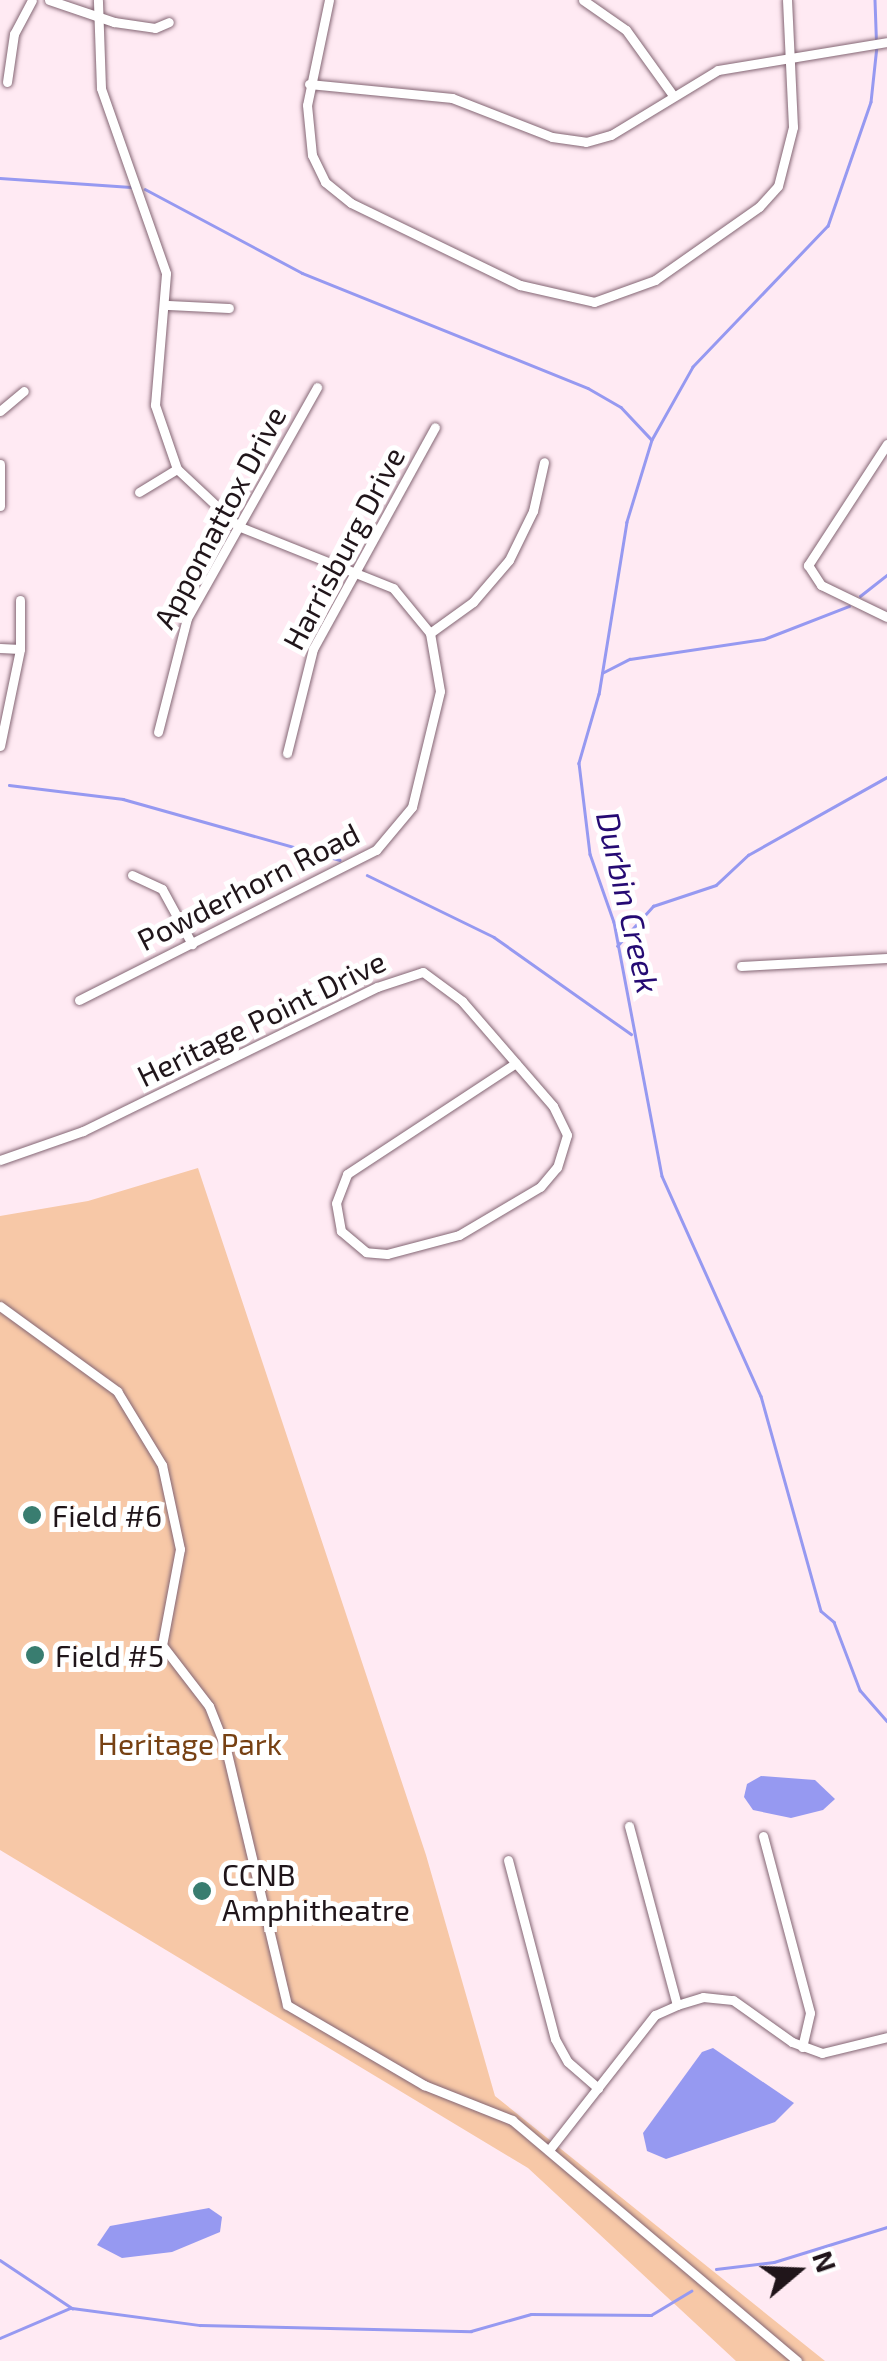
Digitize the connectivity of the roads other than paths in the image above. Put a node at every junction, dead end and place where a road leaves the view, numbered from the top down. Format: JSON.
{"nodes":[{"id":1,"x":32,"y":0,"type":"edge"},
{"id":2,"x":49,"y":0,"type":"edge"},
{"id":3,"x":98,"y":0,"type":"edge"},
{"id":4,"x":329,"y":0,"type":"edge"},
{"id":5,"x":583,"y":0,"type":"edge"},
{"id":6,"x":788,"y":0,"type":"edge"},
{"id":7,"x":94,"y":17,"type":"junction"},
{"id":8,"x":169,"y":22,"type":"dead end"},
{"id":9,"x":885,"y":42,"type":"edge"},
{"id":10,"x":791,"y":57,"type":"junction"},
{"id":11,"x":7,"y":82,"type":"dead end"},
{"id":12,"x":309,"y":84,"type":"junction"},
{"id":13,"x":672,"y":94,"type":"junction"},
{"id":14,"x":168,"y":305,"type":"junction"},
{"id":15,"x":229,"y":308,"type":"dead end"},
{"id":16,"x":318,"y":387,"type":"dead end"},
{"id":17,"x":24,"y":391,"type":"dead end"},
{"id":18,"x":0,"y":411,"type":"edge"},
{"id":19,"x":435,"y":427,"type":"dead end"},
{"id":20,"x":887,"y":444,"type":"edge"},
{"id":21,"x":544,"y":462,"type":"dead end"},
{"id":22,"x":0,"y":464,"type":"edge"},
{"id":23,"x":177,"y":470,"type":"junction"},
{"id":24,"x":140,"y":492,"type":"dead end"},
{"id":25,"x":0,"y":506,"type":"edge"},
{"id":26,"x":238,"y":526,"type":"junction"},
{"id":27,"x":355,"y":570,"type":"junction"},
{"id":28,"x":20,"y":600,"type":"dead end"},
{"id":29,"x":887,"y":617,"type":"edge"},
{"id":30,"x":430,"y":633,"type":"junction"},
{"id":31,"x":0,"y":648,"type":"edge"},
{"id":32,"x":20,"y":648,"type":"junction"},
{"id":33,"x":158,"y":732,"type":"dead end"},
{"id":34,"x":0,"y":746,"type":"edge"},
{"id":35,"x":286,"y":752,"type":"dead end"},
{"id":36,"x":132,"y":875,"type":"dead end"},
{"id":37,"x":192,"y":944,"type":"junction"},
{"id":38,"x":887,"y":958,"type":"edge"},
{"id":39,"x":741,"y":966,"type":"dead end"},
{"id":40,"x":79,"y":1000,"type":"dead end"},
{"id":41,"x":516,"y":1064,"type":"junction"},
{"id":42,"x":0,"y":1160,"type":"edge"},
{"id":43,"x":0,"y":1306,"type":"edge"},
{"id":44,"x":629,"y":1826,"type":"dead end"},
{"id":45,"x":763,"y":1836,"type":"dead end"},
{"id":46,"x":508,"y":1860,"type":"dead end"},
{"id":47,"x":677,"y":2005,"type":"junction"},
{"id":48,"x":887,"y":2037,"type":"edge"},
{"id":49,"x":802,"y":2047,"type":"junction"},
{"id":50,"x":598,"y":2088,"type":"junction"},
{"id":51,"x":549,"y":2150,"type":"junction"},
{"id":52,"x":797,"y":2361,"type":"edge"}],
"edges":[{"from":1,"to":11,"type":"street"},
{"from":2,"to":7,"type":"street"},
{"from":3,"to":7,"type":"street"},
{"from":4,"to":12,"type":"street"},
{"from":5,"to":13,"type":"street"},
{"from":6,"to":10,"type":"street"},
{"from":7,"to":8,"type":"street"},
{"from":7,"to":14,"type":"street"},
{"from":9,"to":10,"type":"street"},
{"from":10,"to":12,"type":"street"},
{"from":10,"to":13,"type":"street"},
{"from":12,"to":13,"type":"street"},
{"from":14,"to":15,"type":"street"},
{"from":14,"to":23,"type":"street"},
{"from":16,"to":26,"type":"street","name":"Appomattox Drive"},
{"from":17,"to":18,"type":"street"},
{"from":19,"to":27,"type":"street","name":"Harrisburg Drive"},
{"from":20,"to":29,"type":"street"},
{"from":21,"to":30,"type":"street"},
{"from":22,"to":25,"type":"street"},
{"from":23,"to":24,"type":"street"},
{"from":23,"to":26,"type":"street"},
{"from":26,"to":27,"type":"street"},
{"from":26,"to":33,"type":"street","name":"Appomattox Drive"},
{"from":27,"to":30,"type":"street"},
{"from":27,"to":35,"type":"street","name":"Harrisburg Drive"},
{"from":28,"to":32,"type":"street"},
{"from":30,"to":37,"type":"street","name":"Powderhorn Road"},
{"from":31,"to":32,"type":"street"},
{"from":32,"to":34,"type":"street"},
{"from":36,"to":37,"type":"street"},
{"from":37,"to":40,"type":"street","name":"Powderhorn Road"},
{"from":38,"to":39,"type":"street"},
{"from":41,"to":41,"type":"street","name":"Heritage Point Drive"},
{"from":41,"to":42,"type":"street","name":"Heritage Point Drive"},
{"from":43,"to":51,"type":"street"},
{"from":44,"to":47,"type":"street"},
{"from":45,"to":49,"type":"street"},
{"from":46,"to":50,"type":"street"},
{"from":47,"to":49,"type":"street"},
{"from":47,"to":50,"type":"street"},
{"from":48,"to":49,"type":"street"},
{"from":50,"to":51,"type":"street"},
{"from":51,"to":52,"type":"street"}]}
